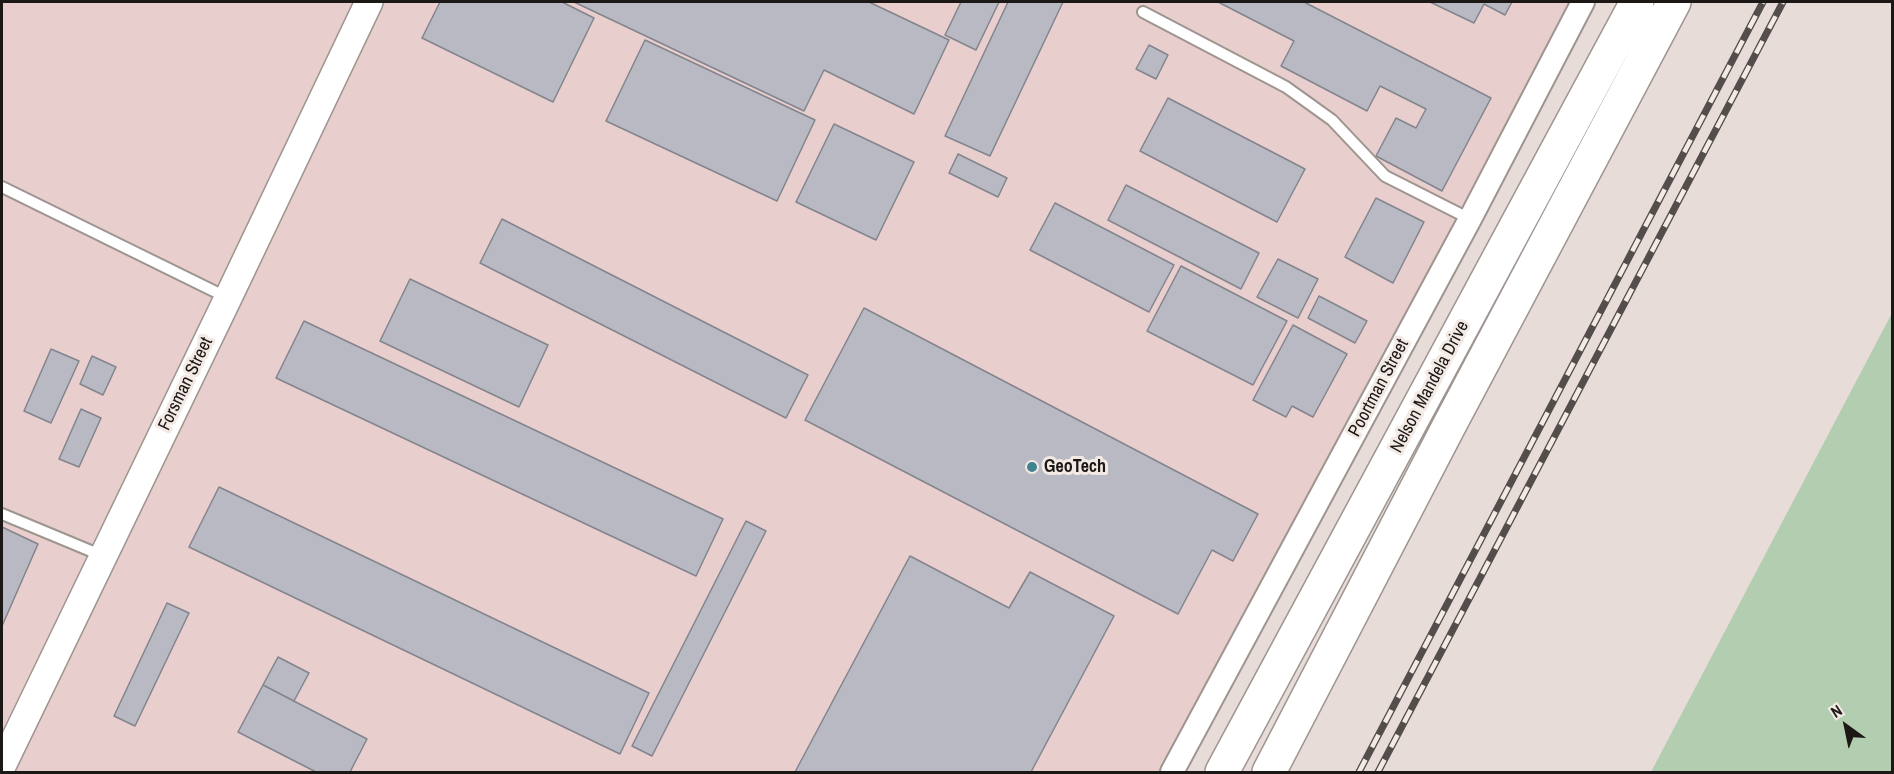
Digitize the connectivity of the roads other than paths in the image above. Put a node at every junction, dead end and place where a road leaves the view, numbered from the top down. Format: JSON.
{"nodes":[{"id":1,"x":369,"y":2,"type":"edge"},
{"id":2,"x":1583,"y":2,"type":"edge"},
{"id":3,"x":1638,"y":2,"type":"edge"},
{"id":4,"x":1674,"y":2,"type":"edge"},
{"id":5,"x":1143,"y":12,"type":"dead end"},
{"id":6,"x":2,"y":187,"type":"edge"},
{"id":7,"x":1470,"y":219,"type":"junction"},
{"id":8,"x":228,"y":298,"type":"junction"},
{"id":9,"x":2,"y":514,"type":"edge"},
{"id":10,"x":103,"y":556,"type":"junction"},
{"id":11,"x":2,"y":766,"type":"edge"},
{"id":12,"x":1172,"y":772,"type":"edge"},
{"id":13,"x":1222,"y":772,"type":"edge"},
{"id":14,"x":1269,"y":772,"type":"edge"}],
"edges":[{"from":1,"to":8,"type":"street","name":"Forsman Street"},
{"from":2,"to":7,"type":"street","name":"Poortman Street"},
{"from":3,"to":13,"type":"highway","name":"Nelson Mandela Drive"},
{"from":4,"to":14,"type":"highway","name":"Nelson Mandela Drive"},
{"from":5,"to":7,"type":"lane"},
{"from":6,"to":8,"type":"lane"},
{"from":7,"to":12,"type":"street","name":"Poortman Street"},
{"from":8,"to":10,"type":"street","name":"Forsman Street"},
{"from":9,"to":10,"type":"lane"},
{"from":10,"to":11,"type":"street","name":"Forsman Street"}]}
